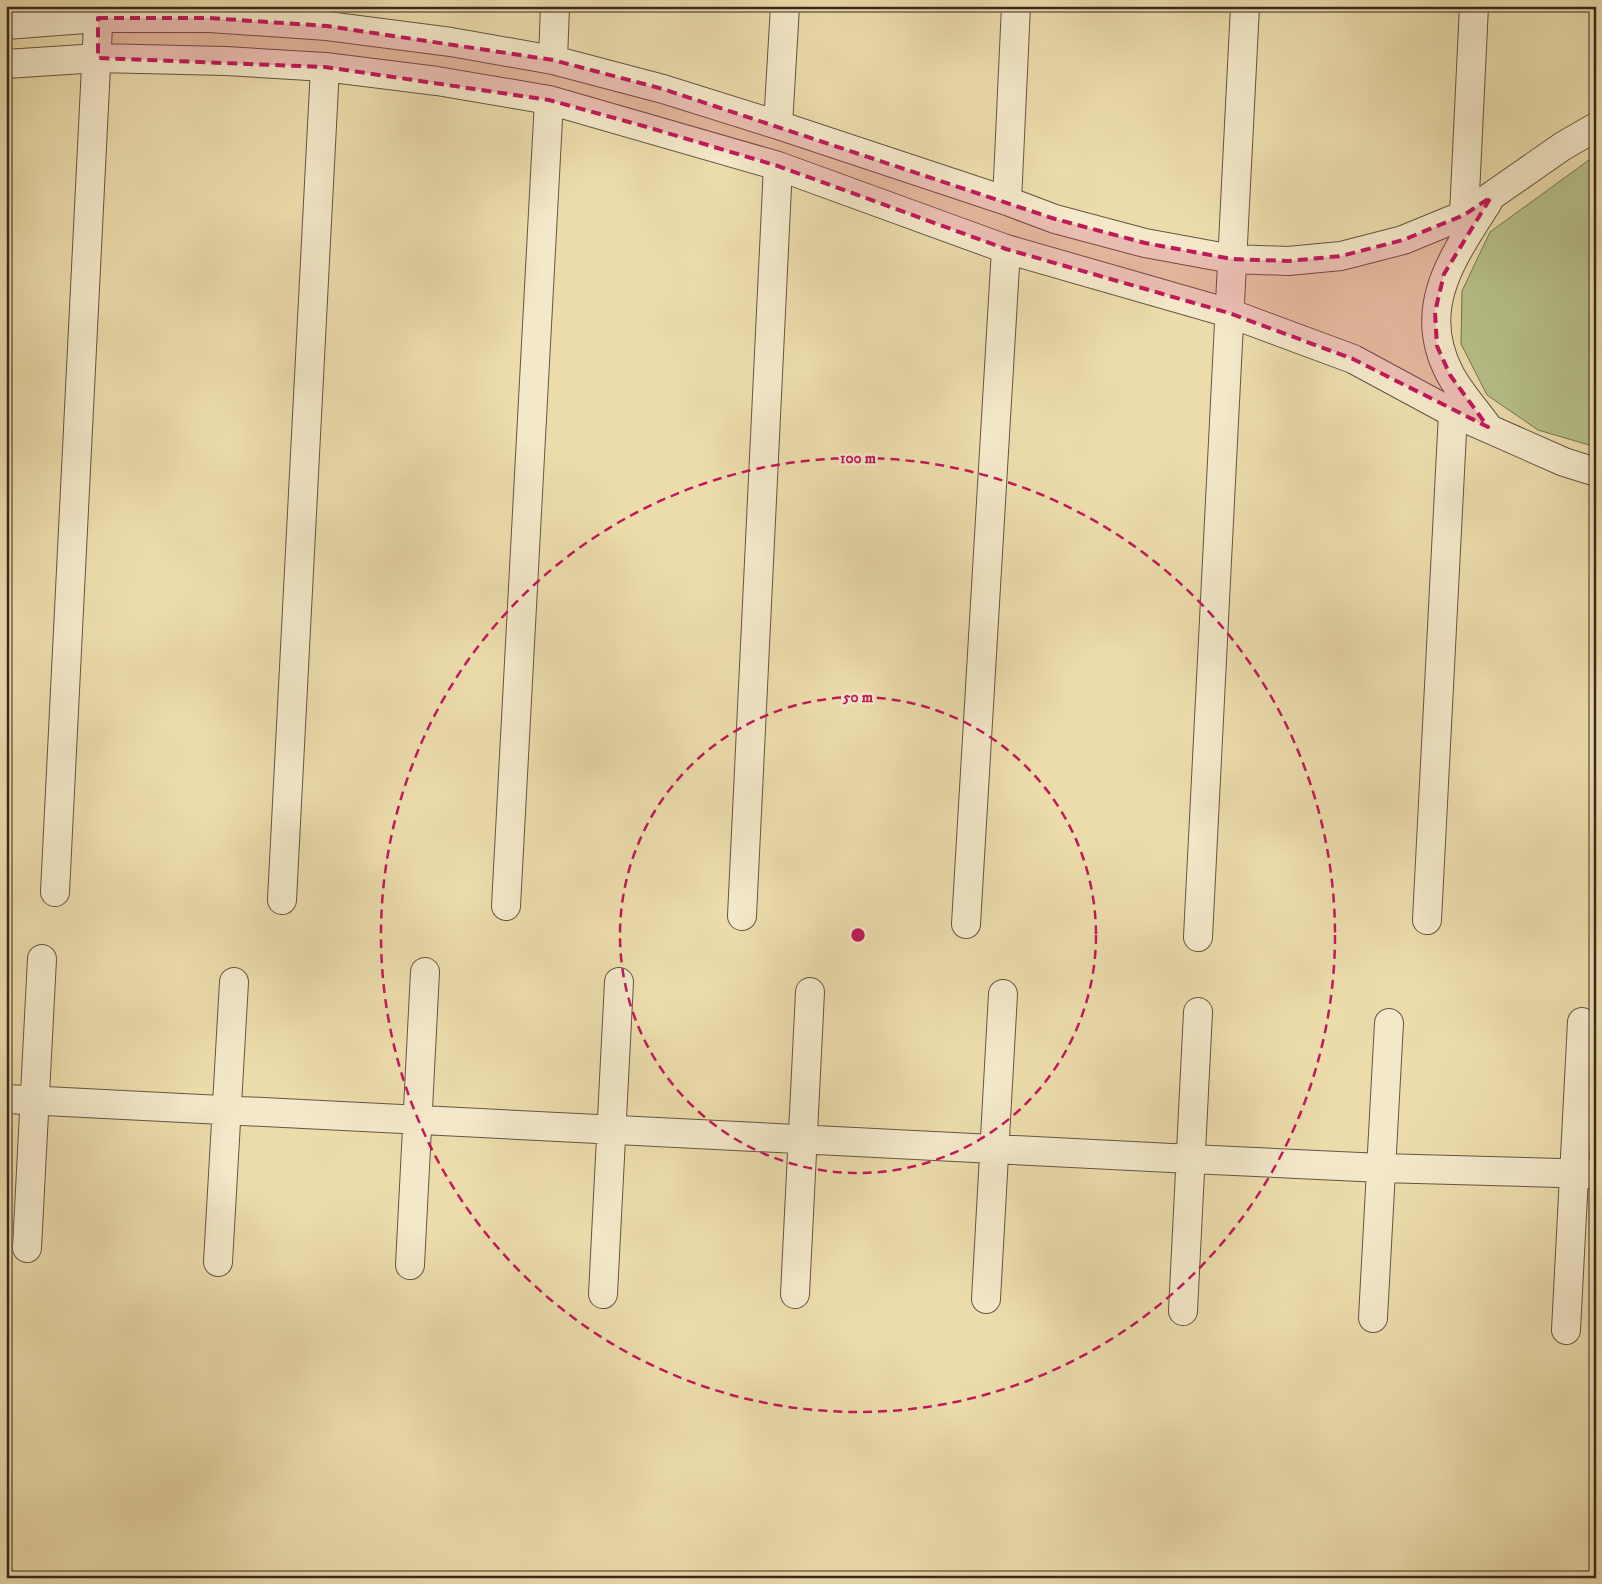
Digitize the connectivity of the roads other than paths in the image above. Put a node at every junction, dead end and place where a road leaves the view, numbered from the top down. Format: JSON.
{"nodes":[{"id":1,"x":555,"y":6,"type":"edge"},
{"id":2,"x":785,"y":6,"type":"edge"},
{"id":3,"x":1016,"y":6,"type":"edge"},
{"id":4,"x":1245,"y":6,"type":"edge"},
{"id":5,"x":1474,"y":6,"type":"edge"},
{"id":6,"x":99,"y":12,"type":"edge"},
{"id":7,"x":328,"y":16,"type":"edge"},
{"id":8,"x":6,"y":25,"type":"edge"},
{"id":9,"x":98,"y":58,"type":"junction"},
{"id":10,"x":553,"y":60,"type":"junction"},
{"id":11,"x":6,"y":64,"type":"edge"},
{"id":12,"x":325,"y":67,"type":"junction"},
{"id":13,"x":549,"y":100,"type":"junction"},
{"id":14,"x":778,"y":125,"type":"junction"},
{"id":15,"x":1596,"y":127,"type":"edge"},
{"id":16,"x":778,"y":166,"type":"junction"},
{"id":17,"x":1492,"y":197,"type":"junction"},
{"id":18,"x":1007,"y":201,"type":"junction"},
{"id":19,"x":1464,"y":215,"type":"junction"},
{"id":20,"x":1006,"y":249,"type":"junction"},
{"id":21,"x":1232,"y":259,"type":"junction"},
{"id":22,"x":1229,"y":313,"type":"junction"},
{"id":23,"x":1454,"y":412,"type":"junction"},
{"id":24,"x":1488,"y":427,"type":"junction"},
{"id":25,"x":1596,"y":472,"type":"edge"},
{"id":26,"x":55,"y":892,"type":"dead end"},
{"id":27,"x":282,"y":900,"type":"dead end"},
{"id":28,"x":506,"y":906,"type":"dead end"},
{"id":29,"x":742,"y":916,"type":"dead end"},
{"id":30,"x":1426,"y":920,"type":"dead end"},
{"id":31,"x":966,"y":924,"type":"dead end"},
{"id":32,"x":1198,"y":937,"type":"dead end"},
{"id":33,"x":42,"y":959,"type":"dead end"},
{"id":34,"x":425,"y":972,"type":"dead end"},
{"id":35,"x":234,"y":982,"type":"dead end"},
{"id":36,"x":619,"y":982,"type":"dead end"},
{"id":37,"x":810,"y":992,"type":"dead end"},
{"id":38,"x":1003,"y":994,"type":"dead end"},
{"id":39,"x":1198,"y":1012,"type":"dead end"},
{"id":40,"x":1582,"y":1022,"type":"dead end"},
{"id":41,"x":1388,"y":1023,"type":"dead end"},
{"id":42,"x":6,"y":1099,"type":"edge"},
{"id":43,"x":34,"y":1100,"type":"junction"},
{"id":44,"x":225,"y":1110,"type":"junction"},
{"id":45,"x":416,"y":1120,"type":"junction"},
{"id":46,"x":612,"y":1128,"type":"junction"},
{"id":47,"x":803,"y":1139,"type":"junction"},
{"id":48,"x":995,"y":1148,"type":"junction"},
{"id":49,"x":1191,"y":1159,"type":"junction"},
{"id":50,"x":1381,"y":1168,"type":"junction"},
{"id":51,"x":1585,"y":1174,"type":"edge"},
{"id":52,"x":27,"y":1248,"type":"dead end"},
{"id":53,"x":218,"y":1262,"type":"dead end"},
{"id":54,"x":410,"y":1265,"type":"dead end"},
{"id":55,"x":603,"y":1294,"type":"dead end"},
{"id":56,"x":795,"y":1294,"type":"dead end"},
{"id":57,"x":986,"y":1299,"type":"dead end"},
{"id":58,"x":1183,"y":1311,"type":"dead end"},
{"id":59,"x":1373,"y":1318,"type":"dead end"},
{"id":60,"x":1566,"y":1330,"type":"dead end"}],
"edges":[{"from":1,"to":10,"type":"street"},
{"from":2,"to":14,"type":"street"},
{"from":3,"to":18,"type":"street"},
{"from":4,"to":21,"type":"street"},
{"from":5,"to":19,"type":"street"},
{"from":6,"to":7,"type":"street"},
{"from":6,"to":8,"type":"street"},
{"from":6,"to":9,"type":"street"},
{"from":7,"to":10,"type":"street"},
{"from":9,"to":11,"type":"street"},
{"from":9,"to":12,"type":"street"},
{"from":9,"to":26,"type":"street"},
{"from":10,"to":14,"type":"street"},
{"from":12,"to":13,"type":"street"},
{"from":12,"to":27,"type":"street"},
{"from":13,"to":16,"type":"street"},
{"from":13,"to":28,"type":"street"},
{"from":14,"to":18,"type":"street"},
{"from":15,"to":17,"type":"street"},
{"from":16,"to":20,"type":"street"},
{"from":16,"to":29,"type":"street"},
{"from":17,"to":19,"type":"street"},
{"from":17,"to":24,"type":"street"},
{"from":18,"to":21,"type":"street"},
{"from":19,"to":21,"type":"street"},
{"from":20,"to":22,"type":"street"},
{"from":20,"to":31,"type":"street"},
{"from":21,"to":22,"type":"street"},
{"from":22,"to":23,"type":"street"},
{"from":22,"to":32,"type":"street"},
{"from":23,"to":24,"type":"street"},
{"from":23,"to":30,"type":"street"},
{"from":24,"to":25,"type":"street"},
{"from":33,"to":43,"type":"street"},
{"from":34,"to":45,"type":"street"},
{"from":35,"to":44,"type":"street"},
{"from":36,"to":46,"type":"street"},
{"from":37,"to":47,"type":"street"},
{"from":38,"to":48,"type":"street"},
{"from":39,"to":49,"type":"street"},
{"from":40,"to":51,"type":"street"},
{"from":41,"to":50,"type":"street"},
{"from":42,"to":43,"type":"street"},
{"from":43,"to":44,"type":"street"},
{"from":43,"to":52,"type":"street"},
{"from":44,"to":45,"type":"street"},
{"from":44,"to":53,"type":"street"},
{"from":45,"to":46,"type":"street"},
{"from":45,"to":54,"type":"street"},
{"from":46,"to":47,"type":"street"},
{"from":46,"to":55,"type":"street"},
{"from":47,"to":48,"type":"street"},
{"from":47,"to":56,"type":"street"},
{"from":48,"to":49,"type":"street"},
{"from":48,"to":57,"type":"street"},
{"from":49,"to":50,"type":"street"},
{"from":49,"to":58,"type":"street"},
{"from":50,"to":51,"type":"street"},
{"from":50,"to":59,"type":"street"},
{"from":51,"to":60,"type":"street"}]}
